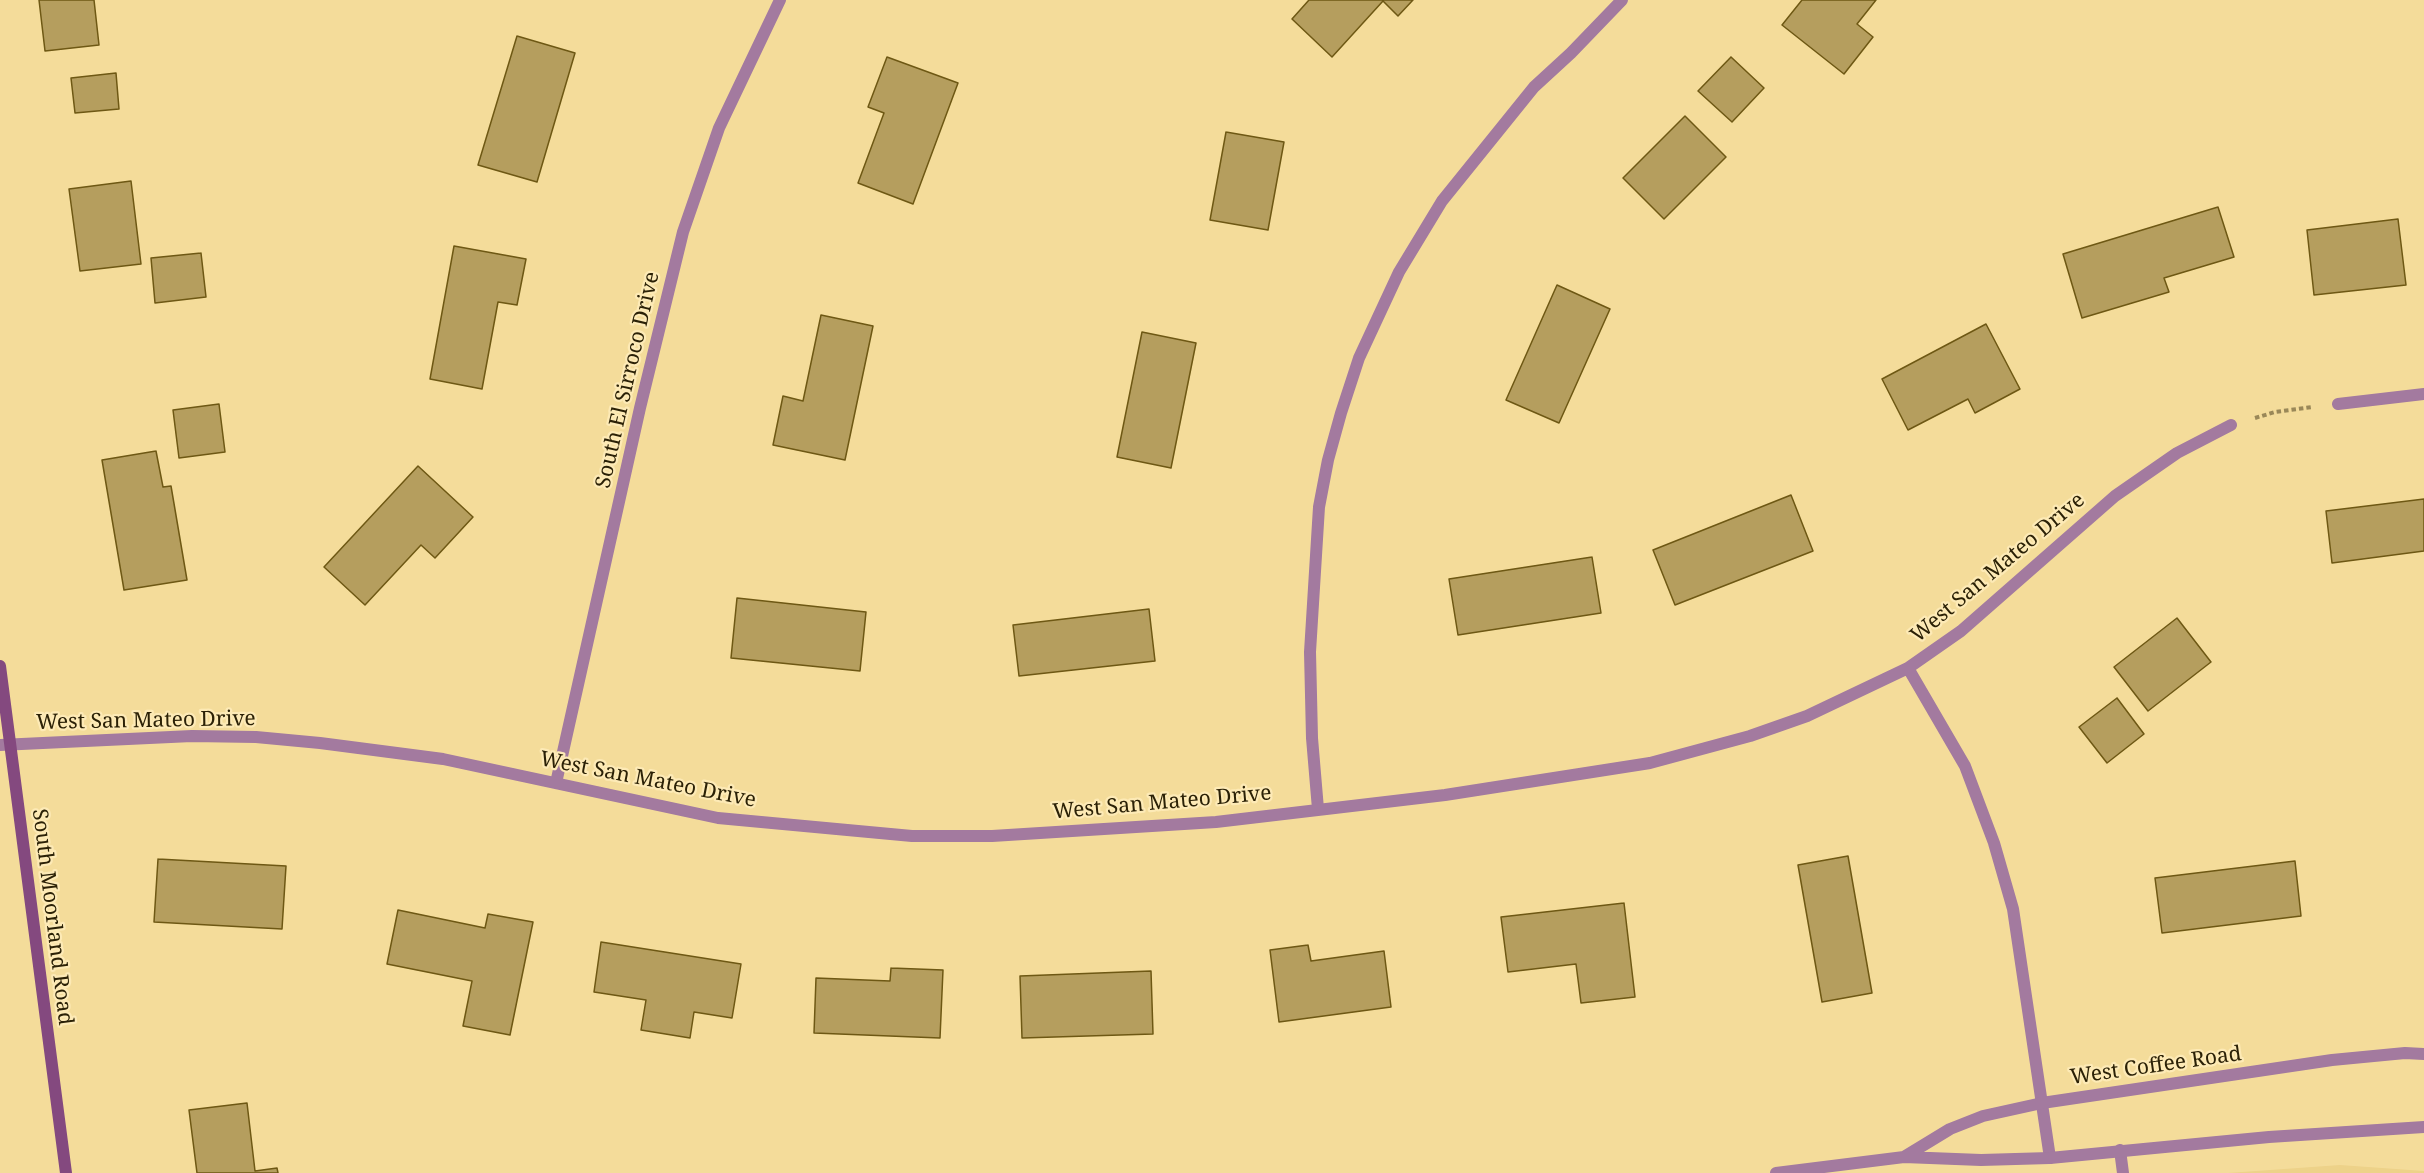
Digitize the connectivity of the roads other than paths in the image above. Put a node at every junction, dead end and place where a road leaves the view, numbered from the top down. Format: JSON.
{"nodes":[{"id":1,"x":780,"y":0,"type":"edge"},
{"id":2,"x":1622,"y":0,"type":"edge"},
{"id":3,"x":2424,"y":394,"type":"edge"},
{"id":4,"x":2338,"y":404,"type":"road end"},
{"id":5,"x":2231,"y":425,"type":"road end"},
{"id":6,"x":0,"y":666,"type":"edge"},
{"id":7,"x":1908,"y":668,"type":"junction"},
{"id":8,"x":5,"y":745,"type":"edge"},
{"id":9,"x":556,"y":783,"type":"junction"},
{"id":10,"x":1318,"y":809,"type":"junction"},
{"id":11,"x":2424,"y":1054,"type":"edge"},
{"id":12,"x":2042,"y":1103,"type":"junction"},
{"id":13,"x":2424,"y":1127,"type":"edge"},
{"id":14,"x":2120,"y":1150,"type":"junction"},
{"id":15,"x":1904,"y":1157,"type":"junction"},
{"id":16,"x":2050,"y":1158,"type":"junction"},
{"id":17,"x":66,"y":1173,"type":"edge"},
{"id":18,"x":1776,"y":1173,"type":"edge"},
{"id":19,"x":2123,"y":1173,"type":"edge"}],
"edges":[{"from":1,"to":9,"type":"street","name":"South El Sirroco Drive"},
{"from":2,"to":10,"type":"street"},
{"from":3,"to":4,"type":"street"},
{"from":5,"to":7,"type":"street","name":"West San Mateo Drive"},
{"from":6,"to":8,"type":"main road","name":"South Moorland Road"},
{"from":7,"to":10,"type":"street","name":"West San Mateo Drive"},
{"from":7,"to":12,"type":"street"},
{"from":8,"to":9,"type":"street","name":"West San Mateo Drive"},
{"from":8,"to":17,"type":"main road","name":"South Moorland Road"},
{"from":9,"to":10,"type":"street","name":"West San Mateo Drive"},
{"from":11,"to":12,"type":"street","name":"West Coffee Road"},
{"from":12,"to":15,"type":"street","name":"West Coffee Road"},
{"from":12,"to":16,"type":"street"},
{"from":13,"to":14,"type":"street","name":"West Coffee Road"},
{"from":14,"to":16,"type":"street","name":"West Coffee Road"},
{"from":14,"to":19,"type":"street"},
{"from":15,"to":16,"type":"street","name":"West Coffee Road"},
{"from":15,"to":18,"type":"street","name":"West Coffee Road"}]}
